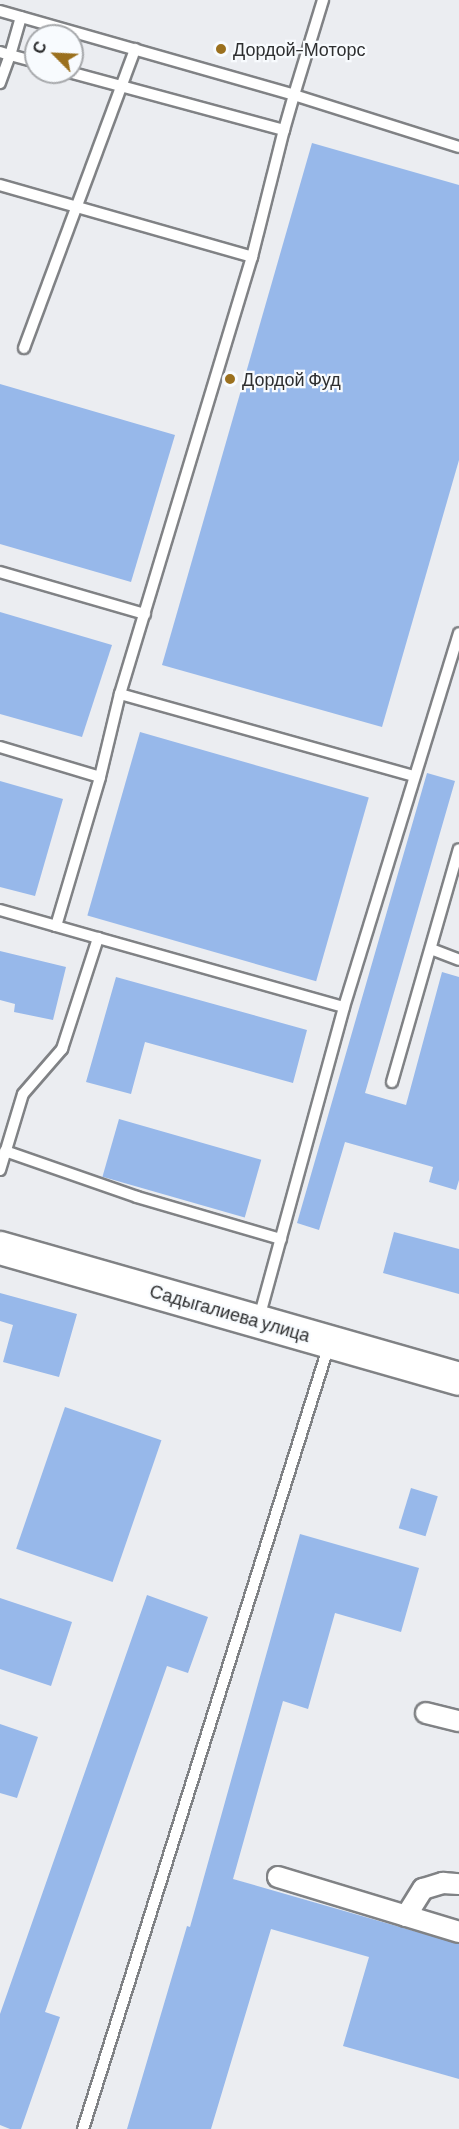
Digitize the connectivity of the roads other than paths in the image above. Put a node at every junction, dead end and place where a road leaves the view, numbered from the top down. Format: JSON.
{"nodes":[{"id":1,"x":322,"y":0,"type":"edge"},
{"id":2,"x":0,"y":11,"type":"edge"},
{"id":3,"x":21,"y":17,"type":"junction"},
{"id":4,"x":135,"y":49,"type":"junction"},
{"id":5,"x":5,"y":53,"type":"edge"},
{"id":6,"x":24,"y":59,"type":"edge"},
{"id":7,"x":84,"y":76,"type":"edge"},
{"id":8,"x":0,"y":83,"type":"edge"},
{"id":9,"x":122,"y":87,"type":"junction"},
{"id":10,"x":294,"y":95,"type":"junction"},
{"id":11,"x":284,"y":130,"type":"junction"},
{"id":12,"x":459,"y":147,"type":"edge"},
{"id":13,"x":0,"y":185,"type":"edge"},
{"id":14,"x":76,"y":205,"type":"junction"},
{"id":15,"x":252,"y":257,"type":"junction"},
{"id":16,"x":24,"y":348,"type":"dead end"},
{"id":17,"x":0,"y":572,"type":"edge"},
{"id":18,"x":145,"y":614,"type":"junction"},
{"id":19,"x":459,"y":633,"type":"edge"},
{"id":20,"x":120,"y":694,"type":"junction"},
{"id":21,"x":0,"y":747,"type":"edge"},
{"id":22,"x":413,"y":776,"type":"junction"},
{"id":23,"x":100,"y":777,"type":"junction"},
{"id":24,"x":459,"y":849,"type":"edge"},
{"id":25,"x":0,"y":909,"type":"edge"},
{"id":26,"x":56,"y":926,"type":"junction"},
{"id":27,"x":98,"y":938,"type":"junction"},
{"id":28,"x":431,"y":949,"type":"junction"},
{"id":29,"x":459,"y":960,"type":"edge"},
{"id":30,"x":344,"y":1007,"type":"junction"},
{"id":31,"x":392,"y":1082,"type":"dead end"},
{"id":32,"x":6,"y":1151,"type":"junction"},
{"id":33,"x":0,"y":1170,"type":"edge"},
{"id":34,"x":280,"y":1239,"type":"junction"},
{"id":35,"x":0,"y":1248,"type":"edge"},
{"id":36,"x":258,"y":1321,"type":"junction"},
{"id":37,"x":330,"y":1341,"type":"junction"},
{"id":38,"x":459,"y":1379,"type":"edge"},
{"id":39,"x":426,"y":1713,"type":"dead end"},
{"id":40,"x":459,"y":1721,"type":"edge"},
{"id":41,"x":278,"y":1877,"type":"dead end"},
{"id":42,"x":459,"y":1884,"type":"edge"},
{"id":43,"x":406,"y":1916,"type":"junction"},
{"id":44,"x":459,"y":1932,"type":"edge"},
{"id":45,"x":83,"y":2129,"type":"edge"}],
"edges":[{"from":1,"to":10,"type":"lane"},
{"from":2,"to":3,"type":"lane"},
{"from":3,"to":4,"type":"lane"},
{"from":3,"to":5,"type":"lane"},
{"from":4,"to":9,"type":"lane"},
{"from":4,"to":10,"type":"lane"},
{"from":5,"to":6,"type":"lane"},
{"from":5,"to":8,"type":"lane"},
{"from":7,"to":9,"type":"lane"},
{"from":9,"to":11,"type":"lane"},
{"from":9,"to":14,"type":"lane"},
{"from":10,"to":11,"type":"lane"},
{"from":10,"to":12,"type":"lane"},
{"from":11,"to":15,"type":"lane"},
{"from":13,"to":14,"type":"lane"},
{"from":14,"to":15,"type":"lane"},
{"from":14,"to":16,"type":"lane"},
{"from":15,"to":18,"type":"lane"},
{"from":17,"to":18,"type":"lane"},
{"from":18,"to":20,"type":"lane"},
{"from":19,"to":22,"type":"lane"},
{"from":20,"to":22,"type":"lane"},
{"from":20,"to":23,"type":"lane"},
{"from":21,"to":23,"type":"lane"},
{"from":22,"to":30,"type":"lane"},
{"from":23,"to":26,"type":"lane"},
{"from":24,"to":28,"type":"lane"},
{"from":25,"to":26,"type":"lane"},
{"from":26,"to":27,"type":"lane"},
{"from":27,"to":30,"type":"lane"},
{"from":27,"to":32,"type":"lane"},
{"from":28,"to":29,"type":"lane"},
{"from":28,"to":31,"type":"lane"},
{"from":30,"to":34,"type":"lane"},
{"from":32,"to":33,"type":"lane"},
{"from":32,"to":34,"type":"lane"},
{"from":34,"to":36,"type":"lane"},
{"from":35,"to":36,"type":"main road","name":"Садыгалиева улица"},
{"from":36,"to":37,"type":"main road","name":"Садыгалиева улица"},
{"from":37,"to":38,"type":"main road","name":"Садыгалиева улица"},
{"from":37,"to":45,"type":"lane"},
{"from":39,"to":40,"type":"street"},
{"from":41,"to":43,"type":"street"},
{"from":42,"to":43,"type":"street"},
{"from":43,"to":44,"type":"street"}]}
